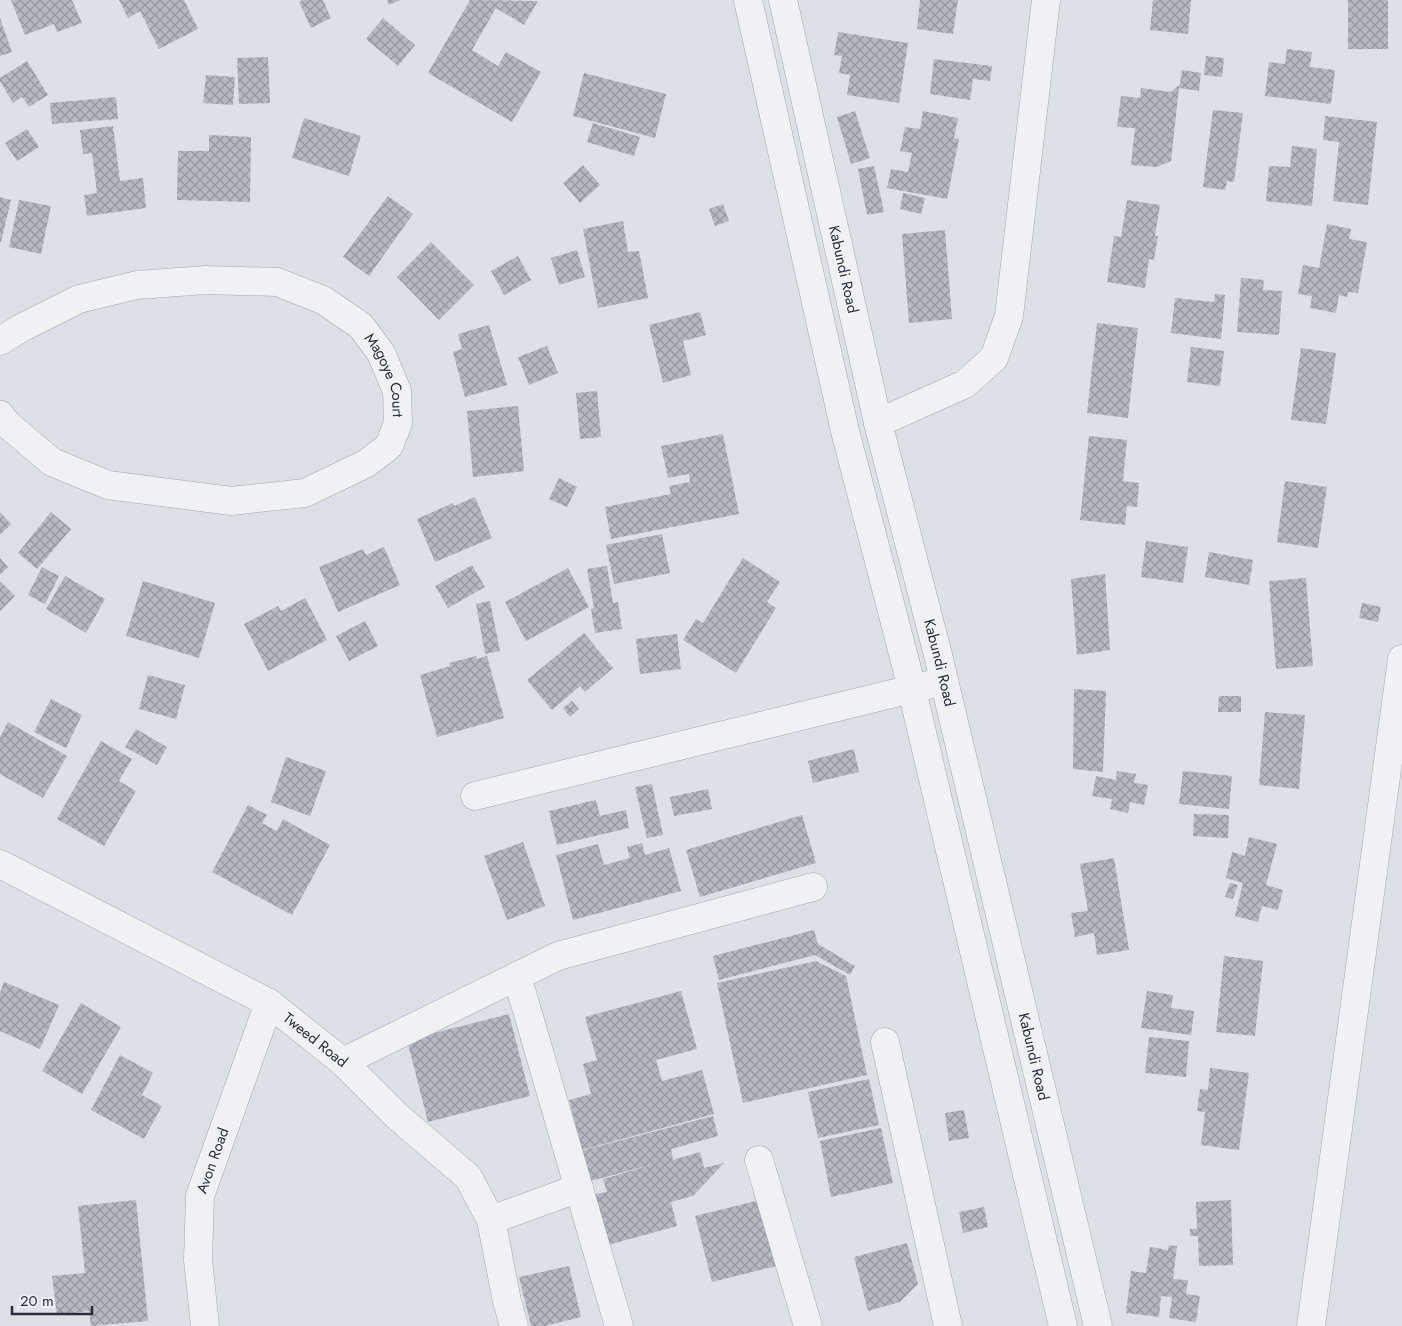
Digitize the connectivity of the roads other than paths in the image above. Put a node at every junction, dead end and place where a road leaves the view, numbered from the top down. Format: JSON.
{"nodes":[{"id":1,"x":748,"y":0,"type":"edge"},
{"id":2,"x":782,"y":0,"type":"edge"},
{"id":3,"x":1046,"y":0,"type":"edge"},
{"id":4,"x":0,"y":340,"type":"edge"},
{"id":5,"x":0,"y":415,"type":"edge"},
{"id":6,"x":878,"y":423,"type":"junction"},
{"id":7,"x":1402,"y":659,"type":"edge"},
{"id":8,"x":944,"y":681,"type":"junction"},
{"id":9,"x":911,"y":689,"type":"junction"},
{"id":10,"x":475,"y":796,"type":"dead end"},
{"id":11,"x":0,"y":864,"type":"edge"},
{"id":12,"x":813,"y":887,"type":"dead end"},
{"id":13,"x":517,"y":976,"type":"junction"},
{"id":14,"x":269,"y":1003,"type":"junction"},
{"id":15,"x":885,"y":1042,"type":"dead end"},
{"id":16,"x":343,"y":1062,"type":"junction"},
{"id":17,"x":759,"y":1160,"type":"dead end"},
{"id":18,"x":579,"y":1188,"type":"junction"},
{"id":19,"x":491,"y":1220,"type":"junction"},
{"id":20,"x":205,"y":1326,"type":"edge"},
{"id":21,"x":514,"y":1326,"type":"edge"},
{"id":22,"x":619,"y":1326,"type":"edge"},
{"id":23,"x":808,"y":1326,"type":"edge"},
{"id":24,"x":948,"y":1326,"type":"edge"},
{"id":25,"x":1063,"y":1326,"type":"edge"},
{"id":26,"x":1098,"y":1326,"type":"edge"},
{"id":27,"x":1311,"y":1326,"type":"edge"}],
"edges":[{"from":1,"to":9,"type":"street"},
{"from":2,"to":6,"type":"street","name":"Kabundi Road"},
{"from":3,"to":6,"type":"street"},
{"from":4,"to":5,"type":"street","name":"Magoye Court"},
{"from":6,"to":8,"type":"street","name":"Kabundi Road"},
{"from":7,"to":27,"type":"street"},
{"from":8,"to":9,"type":"street"},
{"from":8,"to":26,"type":"street","name":"Kabundi Road"},
{"from":9,"to":10,"type":"street"},
{"from":9,"to":25,"type":"street"},
{"from":11,"to":14,"type":"street","name":"Tweed Road"},
{"from":12,"to":13,"type":"street"},
{"from":13,"to":16,"type":"street"},
{"from":13,"to":18,"type":"street"},
{"from":14,"to":16,"type":"street","name":"Tweed Road"},
{"from":14,"to":20,"type":"street","name":"Avon Road"},
{"from":15,"to":24,"type":"street"},
{"from":16,"to":19,"type":"street","name":"Tweed Road"},
{"from":17,"to":23,"type":"street"},
{"from":18,"to":19,"type":"street"},
{"from":18,"to":22,"type":"street"},
{"from":19,"to":21,"type":"street","name":"Tweed Road"}]}
